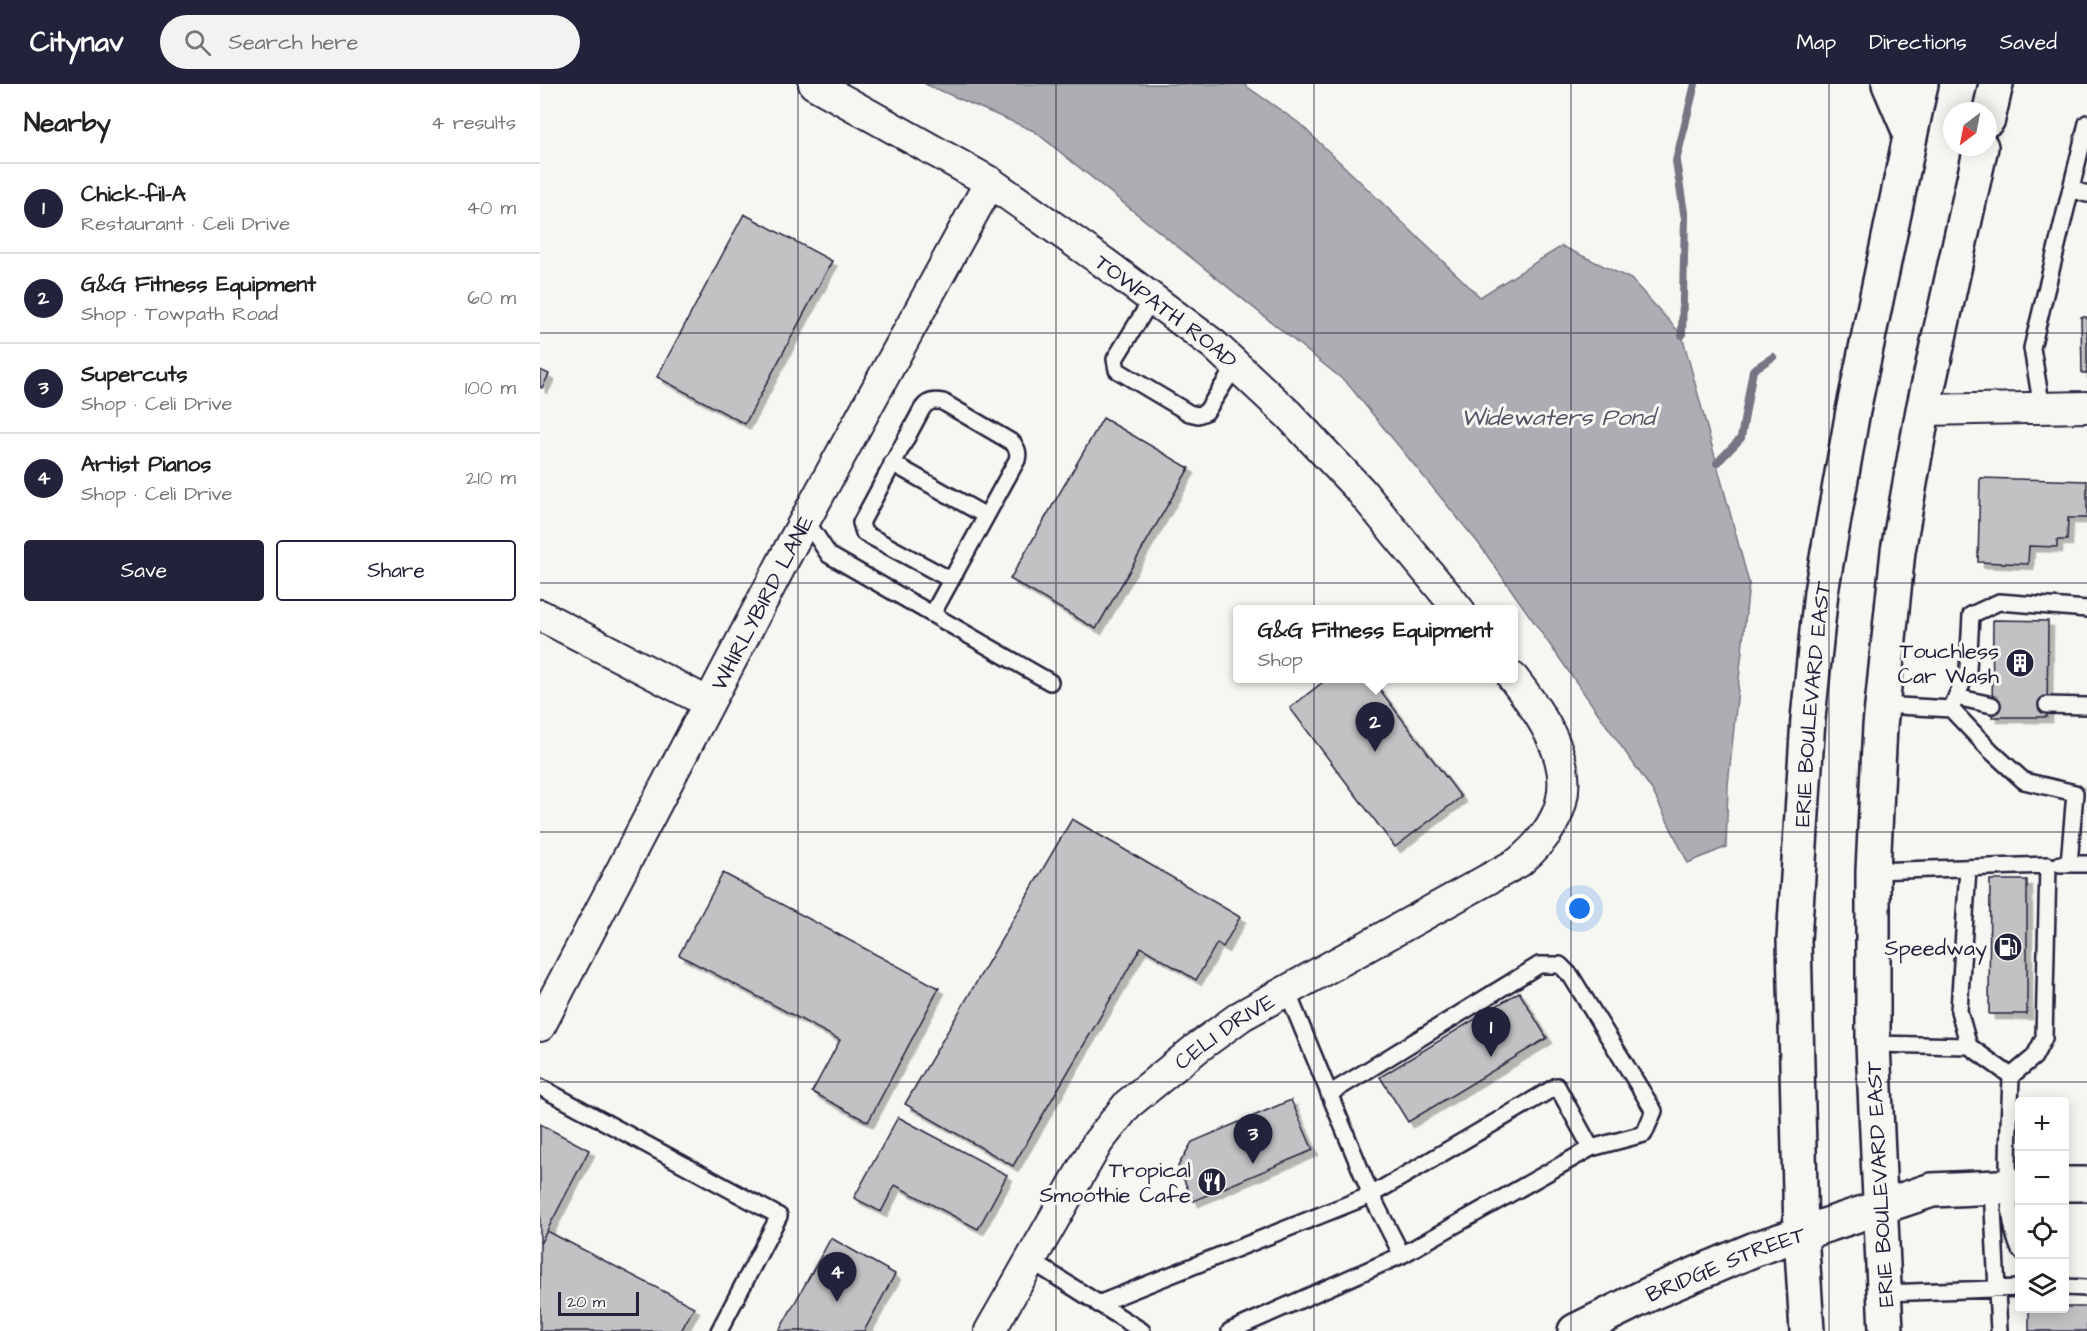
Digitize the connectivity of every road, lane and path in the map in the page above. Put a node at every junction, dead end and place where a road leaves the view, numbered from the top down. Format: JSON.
{"nodes":[{"id":1,"x":814,"y":84,"type":"edge"},
{"id":2,"x":1889,"y":84,"type":"edge"},
{"id":3,"x":1921,"y":84,"type":"edge"},
{"id":4,"x":1996,"y":84,"type":"edge"},
{"id":5,"x":1992,"y":102,"type":"edge"},
{"id":6,"x":2087,"y":123,"type":"edge"},
{"id":7,"x":1910,"y":133,"type":"junction"},
{"id":8,"x":1979,"y":156,"type":"edge"},
{"id":9,"x":990,"y":182,"type":"junction"},
{"id":10,"x":2071,"y":189,"type":"junction"},
{"id":11,"x":2087,"y":194,"type":"edge"},
{"id":12,"x":1152,"y":299,"type":"junction"},
{"id":13,"x":1236,"y":365,"type":"junction"},
{"id":14,"x":2087,"y":407,"type":"edge"},
{"id":15,"x":2042,"y":408,"type":"junction"},
{"id":16,"x":1923,"y":410,"type":"junction"},
{"id":17,"x":892,"y":463,"type":"junction"},
{"id":18,"x":986,"y":516,"type":"junction"},
{"id":19,"x":805,"y":519,"type":"junction"},
{"id":20,"x":951,"y":580,"type":"junction"},
{"id":21,"x":1456,"y":605,"type":"edge"},
{"id":22,"x":2087,"y":609,"type":"edge"},
{"id":23,"x":933,"y":613,"type":"junction"},
{"id":24,"x":540,"y":615,"type":"edge"},
{"id":25,"x":1050,"y":682,"type":"dead end"},
{"id":26,"x":1517,"y":683,"type":"edge"},
{"id":27,"x":707,"y":702,"type":"junction"},
{"id":28,"x":1953,"y":703,"type":"junction"},
{"id":29,"x":1882,"y":705,"type":"junction"},
{"id":30,"x":1992,"y":705,"type":"dead end"},
{"id":31,"x":2047,"y":705,"type":"dead end"},
{"id":32,"x":2087,"y":706,"type":"edge"},
{"id":33,"x":2081,"y":790,"type":"edge"},
{"id":34,"x":2069,"y":864,"type":"junction"},
{"id":35,"x":2087,"y":864,"type":"edge"},
{"id":36,"x":2048,"y":865,"type":"junction"},
{"id":37,"x":1968,"y":868,"type":"junction"},
{"id":38,"x":1873,"y":871,"type":"junction"},
{"id":39,"x":1287,"y":991,"type":"junction"},
{"id":40,"x":540,"y":1026,"type":"edge"},
{"id":41,"x":1873,"y":1044,"type":"junction"},
{"id":42,"x":1969,"y":1046,"type":"junction"},
{"id":43,"x":2011,"y":1076,"type":"junction"},
{"id":44,"x":540,"y":1087,"type":"edge"},
{"id":45,"x":1329,"y":1094,"type":"junction"},
{"id":46,"x":1591,"y":1148,"type":"junction"},
{"id":47,"x":2069,"y":1184,"type":"edge"},
{"id":48,"x":2087,"y":1184,"type":"edge"},
{"id":49,"x":2007,"y":1187,"type":"edge"},
{"id":50,"x":1371,"y":1195,"type":"junction"},
{"id":51,"x":1881,"y":1208,"type":"junction"},
{"id":52,"x":1801,"y":1233,"type":"junction"},
{"id":53,"x":2015,"y":1241,"type":"edge"},
{"id":54,"x":1402,"y":1255,"type":"junction"},
{"id":55,"x":1030,"y":1260,"type":"junction"},
{"id":56,"x":2069,"y":1287,"type":"edge"},
{"id":57,"x":2015,"y":1288,"type":"edge"},
{"id":58,"x":2087,"y":1288,"type":"edge"},
{"id":59,"x":1996,"y":1289,"type":"junction"},
{"id":60,"x":1885,"y":1293,"type":"junction"},
{"id":61,"x":1098,"y":1304,"type":"junction"},
{"id":62,"x":719,"y":1331,"type":"edge"},
{"id":63,"x":990,"y":1331,"type":"edge"},
{"id":64,"x":1142,"y":1331,"type":"edge"},
{"id":65,"x":1230,"y":1331,"type":"edge"},
{"id":66,"x":1575,"y":1331,"type":"edge"},
{"id":67,"x":1807,"y":1331,"type":"edge"},
{"id":68,"x":1886,"y":1331,"type":"edge"},
{"id":69,"x":1999,"y":1331,"type":"edge"}],
"edges":[{"from":1,"to":9,"type":"street","name":"TOWPATH ROAD"},
{"from":2,"to":7,"type":"main road"},
{"from":3,"to":7,"type":"main road","name":"ERIE BOULEVARD EAST"},
{"from":4,"to":5,"type":"main road"},
{"from":6,"to":10,"type":"lane"},
{"from":7,"to":52,"type":"main road","name":"ERIE BOULEVARD EAST"},
{"from":8,"to":16,"type":"main road","name":"ERIE BOULEVARD EAST"},
{"from":9,"to":12,"type":"street","name":"TOWPATH ROAD"},
{"from":9,"to":19,"type":"street","name":"WHIRLYBIRD LANE"},
{"from":10,"to":11,"type":"lane"},
{"from":10,"to":15,"type":"lane"},
{"from":12,"to":13,"type":"street","name":"TOWPATH ROAD"},
{"from":12,"to":13,"type":"lane"},
{"from":13,"to":21,"type":"street","name":"TOWPATH ROAD"},
{"from":14,"to":15,"type":"street"},
{"from":15,"to":16,"type":"street"},
{"from":16,"to":29,"type":"main road","name":"ERIE BOULEVARD EAST"},
{"from":17,"to":18,"type":"lane"},
{"from":17,"to":18,"type":"lane"},
{"from":17,"to":20,"type":"lane"},
{"from":18,"to":20,"type":"lane"},
{"from":19,"to":23,"type":"lane"},
{"from":19,"to":27,"type":"street","name":"WHIRLYBIRD LANE"},
{"from":20,"to":23,"type":"lane"},
{"from":22,"to":28,"type":"lane"},
{"from":23,"to":25,"type":"lane"},
{"from":24,"to":27,"type":"street"},
{"from":26,"to":39,"type":"street","name":"CELI DRIVE"},
{"from":27,"to":40,"type":"street","name":"WHIRLYBIRD LANE"},
{"from":28,"to":29,"type":"lane"},
{"from":28,"to":30,"type":"lane"},
{"from":28,"to":33,"type":"lane"},
{"from":29,"to":38,"type":"main road","name":"ERIE BOULEVARD EAST"},
{"from":31,"to":32,"type":"lane"},
{"from":33,"to":34,"type":"lane"},
{"from":34,"to":35,"type":"lane"},
{"from":34,"to":36,"type":"lane"},
{"from":36,"to":37,"type":"lane"},
{"from":36,"to":43,"type":"lane"},
{"from":37,"to":38,"type":"lane"},
{"from":37,"to":42,"type":"lane"},
{"from":38,"to":41,"type":"main road","name":"ERIE BOULEVARD EAST"},
{"from":39,"to":45,"type":"lane"},
{"from":39,"to":55,"type":"street","name":"CELI DRIVE"},
{"from":41,"to":42,"type":"lane"},
{"from":41,"to":51,"type":"main road","name":"ERIE BOULEVARD EAST"},
{"from":42,"to":43,"type":"lane"},
{"from":43,"to":49,"type":"lane"},
{"from":44,"to":62,"type":"lane"},
{"from":45,"to":46,"type":"lane"},
{"from":45,"to":50,"type":"lane"},
{"from":46,"to":50,"type":"lane"},
{"from":46,"to":54,"type":"lane"},
{"from":47,"to":48,"type":"main road"},
{"from":49,"to":51,"type":"main road","name":"BRIDGE STREET"},
{"from":49,"to":53,"type":"lane"},
{"from":49,"to":59,"type":"lane"},
{"from":50,"to":54,"type":"lane"},
{"from":50,"to":61,"type":"lane"},
{"from":51,"to":52,"type":"main road","name":"BRIDGE STREET"},
{"from":51,"to":60,"type":"main road","name":"ERIE BOULEVARD EAST"},
{"from":52,"to":66,"type":"main road","name":"BRIDGE STREET"},
{"from":52,"to":67,"type":"main road","name":"ERIE BOULEVARD EAST"},
{"from":54,"to":65,"type":"lane"},
{"from":55,"to":61,"type":"lane"},
{"from":55,"to":63,"type":"street","name":"CELI DRIVE"},
{"from":56,"to":58,"type":"lane"},
{"from":57,"to":59,"type":"lane"},
{"from":59,"to":60,"type":"lane"},
{"from":59,"to":69,"type":"lane"},
{"from":60,"to":68,"type":"main road","name":"ERIE BOULEVARD EAST"},
{"from":61,"to":64,"type":"lane"}]}
